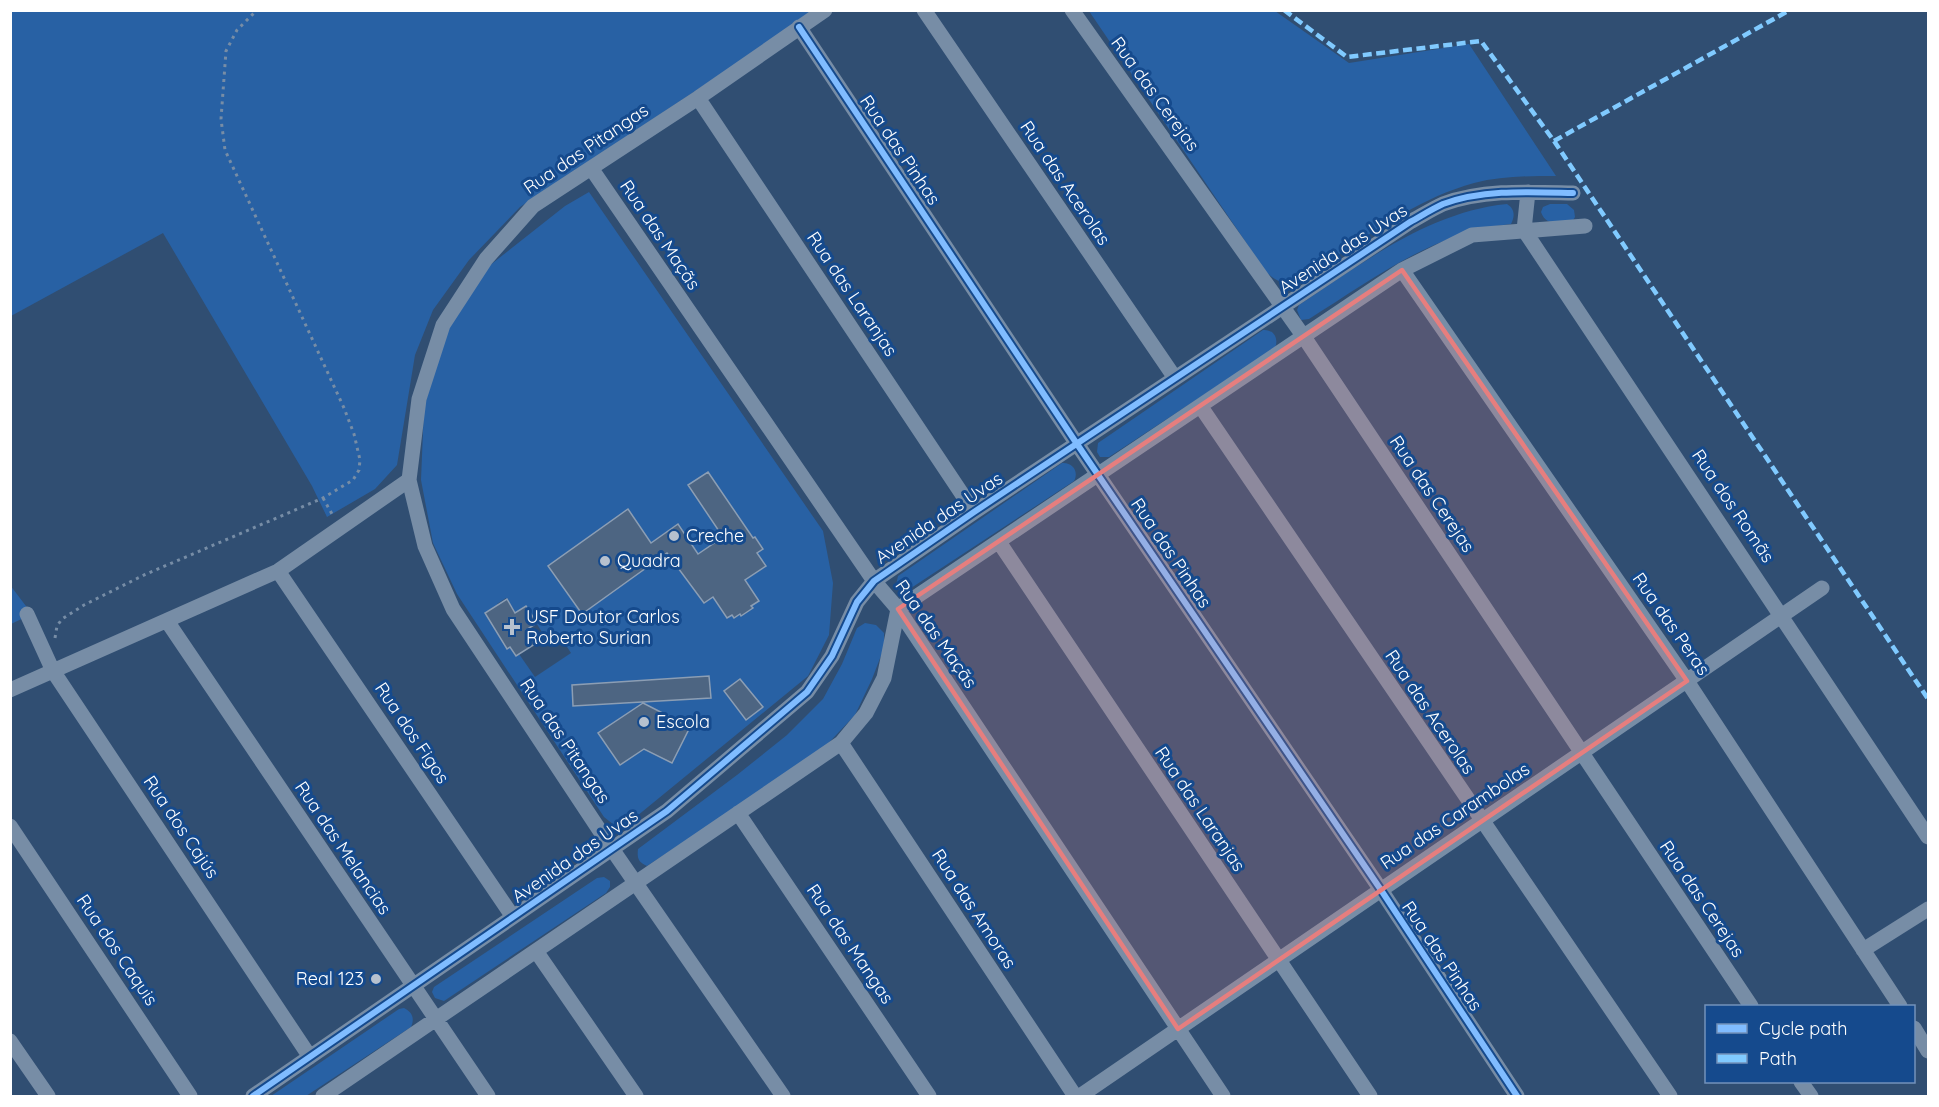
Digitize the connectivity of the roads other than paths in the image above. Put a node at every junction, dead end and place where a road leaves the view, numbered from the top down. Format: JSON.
{"nodes":[{"id":1,"x":825,"y":10,"type":"edge"},
{"id":2,"x":924,"y":10,"type":"edge"},
{"id":3,"x":1072,"y":10,"type":"edge"},
{"id":4,"x":800,"y":27,"type":"junction"},
{"id":5,"x":698,"y":98,"type":"junction"},
{"id":6,"x":591,"y":168,"type":"junction"},
{"id":7,"x":1528,"y":192,"type":"junction"},
{"id":8,"x":1573,"y":193,"type":"dead end"},
{"id":9,"x":1585,"y":226,"type":"dead end"},
{"id":10,"x":1524,"y":230,"type":"junction"},
{"id":11,"x":1402,"y":270,"type":"junction"},
{"id":12,"x":1283,"y":306,"type":"junction"},
{"id":13,"x":1304,"y":337,"type":"junction"},
{"id":14,"x":1175,"y":378,"type":"junction"},
{"id":15,"x":1201,"y":407,"type":"junction"},
{"id":16,"x":1077,"y":444,"type":"junction"},
{"id":17,"x":1099,"y":475,"type":"junction"},
{"id":18,"x":409,"y":480,"type":"junction"},
{"id":19,"x":974,"y":512,"type":"junction"},
{"id":20,"x":999,"y":542,"type":"junction"},
{"id":21,"x":278,"y":571,"type":"junction"},
{"id":22,"x":874,"y":581,"type":"junction"},
{"id":23,"x":1822,"y":588,"type":"dead end"},
{"id":24,"x":898,"y":609,"type":"junction"},
{"id":25,"x":27,"y":614,"type":"dead end"},
{"id":26,"x":1783,"y":615,"type":"junction"},
{"id":27,"x":167,"y":621,"type":"junction"},
{"id":28,"x":54,"y":671,"type":"junction"},
{"id":29,"x":1687,"y":681,"type":"junction"},
{"id":30,"x":10,"y":690,"type":"edge"},
{"id":31,"x":841,"y":743,"type":"junction"},
{"id":32,"x":1581,"y":753,"type":"junction"},
{"id":33,"x":738,"y":813,"type":"junction"},
{"id":34,"x":1481,"y":822,"type":"junction"},
{"id":35,"x":10,"y":826,"type":"edge"},
{"id":36,"x":1929,"y":837,"type":"edge"},
{"id":37,"x":612,"y":849,"type":"junction"},
{"id":38,"x":637,"y":882,"type":"junction"},
{"id":39,"x":1381,"y":890,"type":"junction"},
{"id":40,"x":1929,"y":909,"type":"edge"},
{"id":41,"x":513,"y":917,"type":"junction"},
{"id":42,"x":1863,"y":950,"type":"junction"},
{"id":43,"x":536,"y":951,"type":"junction"},
{"id":44,"x":1278,"y":961,"type":"junction"},
{"id":45,"x":413,"y":986,"type":"junction"},
{"id":46,"x":1749,"y":1005,"type":"edge"},
{"id":47,"x":1899,"y":1005,"type":"edge"},
{"id":48,"x":436,"y":1019,"type":"junction"},
{"id":49,"x":1178,"y":1029,"type":"junction"},
{"id":50,"x":1915,"y":1030,"type":"edge"},
{"id":51,"x":10,"y":1041,"type":"edge"},
{"id":52,"x":1929,"y":1051,"type":"edge"},
{"id":53,"x":310,"y":1057,"type":"junction"},
{"id":54,"x":1802,"y":1083,"type":"edge"},
{"id":55,"x":340,"y":1092,"type":"edge"},
{"id":56,"x":48,"y":1096,"type":"edge"},
{"id":57,"x":190,"y":1096,"type":"edge"},
{"id":58,"x":253,"y":1096,"type":"edge"},
{"id":59,"x":323,"y":1096,"type":"edge"},
{"id":60,"x":488,"y":1096,"type":"edge"},
{"id":61,"x":636,"y":1096,"type":"edge"},
{"id":62,"x":783,"y":1096,"type":"edge"},
{"id":63,"x":929,"y":1096,"type":"edge"},
{"id":64,"x":1075,"y":1096,"type":"edge"},
{"id":65,"x":1080,"y":1096,"type":"edge"},
{"id":66,"x":1223,"y":1096,"type":"edge"},
{"id":67,"x":1370,"y":1096,"type":"edge"},
{"id":68,"x":1517,"y":1096,"type":"edge"},
{"id":69,"x":1670,"y":1096,"type":"edge"},
{"id":70,"x":1811,"y":1096,"type":"edge"}],
"edges":[{"from":1,"to":4,"type":"street","name":"Rua das Pitangas"},
{"from":2,"to":14,"type":"street","name":"Rua das Acerolas"},
{"from":3,"to":12,"type":"street","name":"Rua das Cerejas"},
{"from":4,"to":5,"type":"street","name":"Rua das Pitangas"},
{"from":4,"to":16,"type":"street","name":"Rua das Pinhas"},
{"from":5,"to":6,"type":"street","name":"Rua das Pitangas"},
{"from":5,"to":19,"type":"street","name":"Rua das Laranjas"},
{"from":6,"to":18,"type":"street","name":"Rua das Pitangas"},
{"from":6,"to":22,"type":"street","name":"Rua das Maçãs"},
{"from":7,"to":8,"type":"street","name":"Avenida das Uvas"},
{"from":7,"to":10,"type":"street"},
{"from":7,"to":12,"type":"street","name":"Avenida das Uvas"},
{"from":9,"to":10,"type":"street"},
{"from":10,"to":11,"type":"street"},
{"from":10,"to":26,"type":"street","name":"Rua dos Romãs"},
{"from":11,"to":13,"type":"street"},
{"from":11,"to":29,"type":"street","name":"Rua das Peras"},
{"from":12,"to":13,"type":"street","name":"Rua das Cerejas"},
{"from":12,"to":14,"type":"street","name":"Avenida das Uvas"},
{"from":13,"to":15,"type":"street"},
{"from":13,"to":32,"type":"street","name":"Rua das Cerejas"},
{"from":14,"to":16,"type":"street","name":"Avenida das Uvas"},
{"from":15,"to":17,"type":"street"},
{"from":15,"to":34,"type":"street","name":"Rua das Acerolas"},
{"from":16,"to":17,"type":"street","name":"Rua das Pinhas"},
{"from":16,"to":19,"type":"street","name":"Avenida das Uvas"},
{"from":17,"to":20,"type":"street"},
{"from":17,"to":39,"type":"street","name":"Rua das Pinhas"},
{"from":18,"to":21,"type":"street"},
{"from":18,"to":37,"type":"street","name":"Rua das Pitangas"},
{"from":19,"to":22,"type":"street","name":"Avenida das Uvas"},
{"from":20,"to":24,"type":"street"},
{"from":20,"to":44,"type":"street","name":"Rua das Laranjas"},
{"from":21,"to":27,"type":"street"},
{"from":21,"to":41,"type":"street","name":"Rua dos Figos"},
{"from":22,"to":24,"type":"street","name":"Rua das Maçãs"},
{"from":22,"to":37,"type":"street","name":"Avenida das Uvas"},
{"from":23,"to":26,"type":"street","name":"Rua das Carambolas"},
{"from":24,"to":31,"type":"street"},
{"from":24,"to":49,"type":"street","name":"Rua das Maçãs"},
{"from":25,"to":28,"type":"street","name":"Rua dos Cajús"},
{"from":26,"to":29,"type":"street","name":"Rua das Carambolas"},
{"from":26,"to":36,"type":"street","name":"Rua dos Romãs"},
{"from":27,"to":28,"type":"street"},
{"from":27,"to":45,"type":"street","name":"Rua das Melancias"},
{"from":28,"to":30,"type":"street"},
{"from":28,"to":53,"type":"street","name":"Rua dos Cajús"},
{"from":29,"to":32,"type":"street","name":"Rua das Carambolas"},
{"from":29,"to":42,"type":"street","name":"Rua das Peras"},
{"from":31,"to":33,"type":"street"},
{"from":31,"to":64,"type":"street","name":"Rua das Amoras"},
{"from":32,"to":34,"type":"street","name":"Rua das Carambolas"},
{"from":32,"to":46,"type":"street","name":"Rua das Cerejas"},
{"from":33,"to":38,"type":"street"},
{"from":33,"to":63,"type":"street","name":"Rua das Mangas"},
{"from":34,"to":39,"type":"street","name":"Rua das Carambolas"},
{"from":34,"to":69,"type":"street","name":"Rua das Acerolas"},
{"from":35,"to":57,"type":"street","name":"Rua dos Caquis"},
{"from":37,"to":38,"type":"street","name":"Rua das Pitangas"},
{"from":37,"to":41,"type":"street","name":"Avenida das Uvas"},
{"from":38,"to":43,"type":"street"},
{"from":38,"to":62,"type":"street","name":"Rua das Pitangas"},
{"from":39,"to":44,"type":"street","name":"Rua das Carambolas"},
{"from":39,"to":68,"type":"street","name":"Rua das Pinhas"},
{"from":40,"to":42,"type":"street"},
{"from":41,"to":45,"type":"street","name":"Avenida das Uvas"},
{"from":42,"to":47,"type":"street","name":"Rua das Peras"},
{"from":43,"to":48,"type":"street"},
{"from":43,"to":61,"type":"street"},
{"from":44,"to":49,"type":"street","name":"Rua das Carambolas"},
{"from":44,"to":67,"type":"street","name":"Rua das Laranjas"},
{"from":45,"to":48,"type":"street","name":"Rua das Melancias"},
{"from":45,"to":53,"type":"street","name":"Avenida das Uvas"},
{"from":48,"to":55,"type":"street"},
{"from":48,"to":60,"type":"street","name":"Rua das Melancias"},
{"from":49,"to":65,"type":"street","name":"Rua das Carambolas"},
{"from":49,"to":66,"type":"street","name":"Rua das Maçãs"},
{"from":50,"to":52,"type":"street"},
{"from":51,"to":56,"type":"street"},
{"from":53,"to":58,"type":"street","name":"Avenida das Uvas"},
{"from":54,"to":70,"type":"street"},
{"from":55,"to":59,"type":"street"}]}
